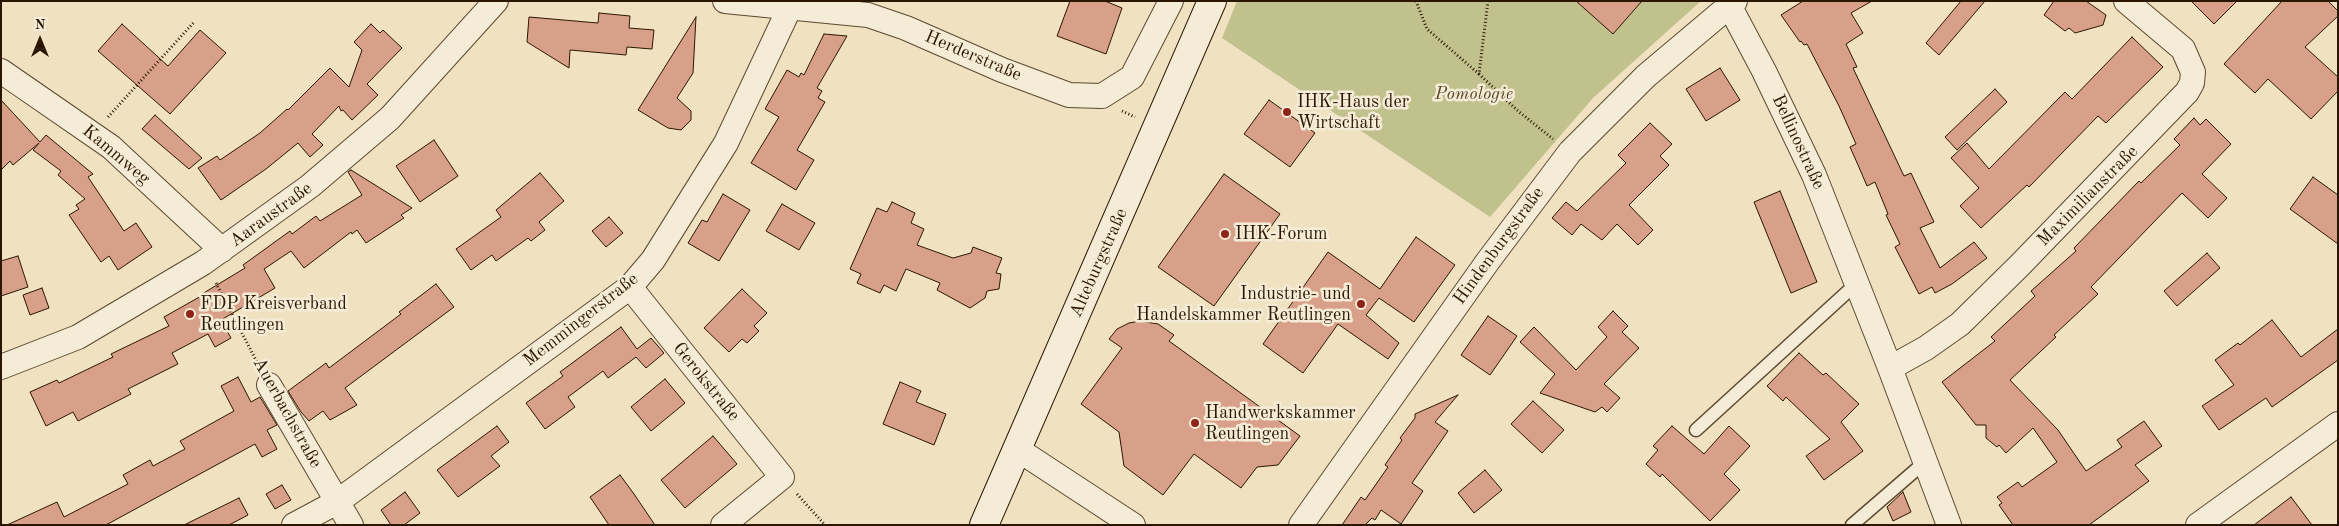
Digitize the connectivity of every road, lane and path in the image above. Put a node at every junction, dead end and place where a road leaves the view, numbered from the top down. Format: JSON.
{"nodes":[{"id":1,"x":496,"y":1,"type":"edge"},
{"id":2,"x":725,"y":1,"type":"edge"},
{"id":3,"x":1170,"y":1,"type":"edge"},
{"id":4,"x":1212,"y":1,"type":"edge"},
{"id":5,"x":1416,"y":1,"type":"edge"},
{"id":6,"x":1488,"y":1,"type":"edge"},
{"id":7,"x":2126,"y":1,"type":"edge"},
{"id":8,"x":1730,"y":2,"type":"edge"},
{"id":9,"x":790,"y":7,"type":"junction"},
{"id":10,"x":195,"y":21,"type":"dead end"},
{"id":11,"x":1,"y":71,"type":"edge"},
{"id":12,"x":1479,"y":74,"type":"junction"},
{"id":13,"x":1118,"y":109,"type":"dead end"},
{"id":14,"x":1139,"y":120,"type":"dead end"},
{"id":15,"x":93,"y":134,"type":"junction"},
{"id":16,"x":1570,"y":152,"type":"junction"},
{"id":17,"x":222,"y":250,"type":"junction"},
{"id":18,"x":1856,"y":284,"type":"junction"},
{"id":19,"x":630,"y":287,"type":"junction"},
{"id":20,"x":226,"y":299,"type":"dead end"},
{"id":21,"x":1,"y":367,"type":"edge"},
{"id":22,"x":1890,"y":368,"type":"junction"},
{"id":23,"x":269,"y":385,"type":"joint"},
{"id":24,"x":2338,"y":424,"type":"edge"},
{"id":25,"x":1696,"y":430,"type":"dead end"},
{"id":26,"x":1016,"y":449,"type":"junction"},
{"id":27,"x":1925,"y":462,"type":"junction"},
{"id":28,"x":782,"y":477,"type":"junction"},
{"id":29,"x":337,"y":502,"type":"junction"},
{"id":30,"x":2211,"y":521,"type":"edge"},
{"id":31,"x":294,"y":525,"type":"edge"},
{"id":32,"x":351,"y":525,"type":"edge"},
{"id":33,"x":723,"y":525,"type":"edge"},
{"id":34,"x":824,"y":525,"type":"edge"},
{"id":35,"x":984,"y":525,"type":"edge"},
{"id":36,"x":1133,"y":525,"type":"edge"},
{"id":37,"x":1301,"y":525,"type":"edge"},
{"id":38,"x":1852,"y":525,"type":"edge"},
{"id":39,"x":1949,"y":525,"type":"edge"}],
"edges":[{"from":1,"to":17,"type":"street","name":"Aaraustraße"},
{"from":2,"to":9,"type":"street","name":"Herderstraße"},
{"from":3,"to":9,"type":"street","name":"Herderstraße"},
{"from":4,"to":26,"type":"main road","name":"Alteburgstraße"},
{"from":5,"to":12,"type":"path"},
{"from":6,"to":12,"type":"path"},
{"from":7,"to":22,"type":"street","name":"Maximilianstraße"},
{"from":8,"to":16,"type":"street","name":"Hindenburgstraße"},
{"from":8,"to":18,"type":"street","name":"Bellinostraße"},
{"from":9,"to":19,"type":"street","name":"Memmingerstraße"},
{"from":10,"to":15,"type":"path"},
{"from":11,"to":15,"type":"street","name":"Kammweg"},
{"from":12,"to":16,"type":"path"},
{"from":13,"to":14,"type":"path"},
{"from":15,"to":17,"type":"street","name":"Kammweg"},
{"from":16,"to":37,"type":"street","name":"Hindenburgstraße"},
{"from":17,"to":21,"type":"street","name":"Aaraustraße"},
{"from":18,"to":22,"type":"street","name":"Bellinostraße"},
{"from":18,"to":25,"type":"lane"},
{"from":19,"to":28,"type":"street","name":"Gerokstraße"},
{"from":19,"to":29,"type":"street","name":"Memmingerstraße"},
{"from":20,"to":23,"type":"path","name":"Auerbachstraße"},
{"from":22,"to":27,"type":"street","name":"Bellinostraße"},
{"from":23,"to":29,"type":"street","name":"Auerbachstraße"},
{"from":24,"to":30,"type":"street"},
{"from":26,"to":35,"type":"main road","name":"Alteburgstraße"},
{"from":26,"to":36,"type":"street"},
{"from":27,"to":38,"type":"lane"},
{"from":27,"to":39,"type":"street","name":"Bellinostraße"},
{"from":28,"to":33,"type":"street"},
{"from":28,"to":34,"type":"path"},
{"from":29,"to":31,"type":"street","name":"Memmingerstraße"},
{"from":29,"to":32,"type":"street","name":"Auerbachstraße"}]}
